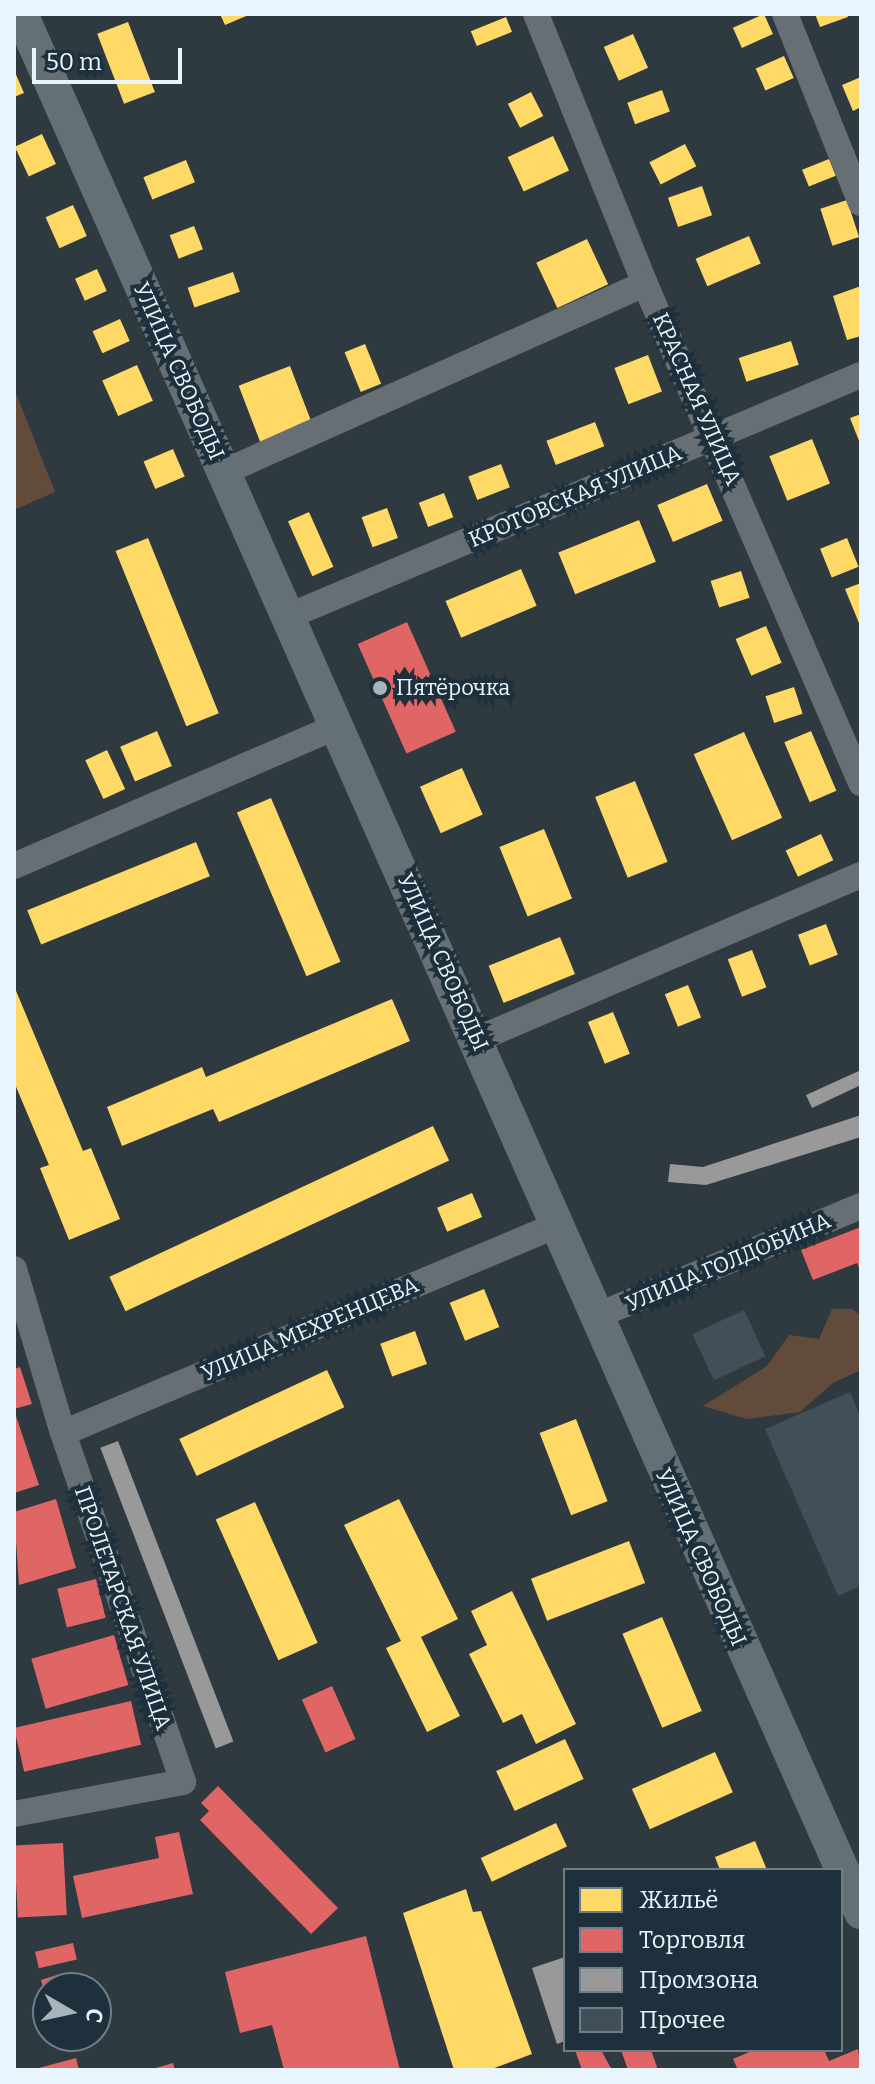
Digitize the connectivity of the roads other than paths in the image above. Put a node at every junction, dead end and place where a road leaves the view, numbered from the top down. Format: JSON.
{"nodes":[{"id":1,"x":536,"y":14,"type":"edge"},
{"id":2,"x":785,"y":14,"type":"edge"},
{"id":3,"x":22,"y":31,"type":"edge"},
{"id":4,"x":861,"y":202,"type":"edge"},
{"id":5,"x":645,"y":284,"type":"junction"},
{"id":6,"x":861,"y":375,"type":"edge"},
{"id":7,"x":715,"y":437,"type":"junction"},
{"id":8,"x":224,"y":472,"type":"junction"},
{"id":9,"x":289,"y":616,"type":"junction"},
{"id":10,"x":338,"y":726,"type":"junction"},
{"id":11,"x":861,"y":783,"type":"edge"},
{"id":12,"x":14,"y":866,"type":"edge"},
{"id":13,"x":861,"y":875,"type":"edge"},
{"id":14,"x":478,"y":1039,"type":"junction"},
{"id":15,"x":861,"y":1206,"type":"edge"},
{"id":16,"x":557,"y":1225,"type":"junction"},
{"id":17,"x":14,"y":1269,"type":"edge"},
{"id":18,"x":594,"y":1317,"type":"junction"},
{"id":19,"x":63,"y":1433,"type":"junction"},
{"id":20,"x":14,"y":1814,"type":"edge"},
{"id":21,"x":841,"y":1868,"type":"edge"},
{"id":22,"x":843,"y":1872,"type":"edge"},
{"id":23,"x":861,"y":1912,"type":"edge"}],
"edges":[{"from":1,"to":5,"type":"street","name":"КРАСНАЯ УЛИЦА"},
{"from":2,"to":4,"type":"street"},
{"from":3,"to":8,"type":"main road","name":"УЛИЦА СВОБОДЫ"},
{"from":5,"to":7,"type":"street","name":"КРАСНАЯ УЛИЦА"},
{"from":5,"to":8,"type":"street"},
{"from":6,"to":7,"type":"street","name":"КРОТОВСКАЯ УЛИЦА"},
{"from":7,"to":9,"type":"street","name":"КРОТОВСКАЯ УЛИЦА"},
{"from":7,"to":11,"type":"street","name":"КРАСНАЯ УЛИЦА"},
{"from":8,"to":9,"type":"main road","name":"УЛИЦА СВОБОДЫ"},
{"from":9,"to":10,"type":"main road","name":"УЛИЦА СВОБОДЫ"},
{"from":10,"to":12,"type":"street"},
{"from":10,"to":14,"type":"main road","name":"УЛИЦА СВОБОДЫ"},
{"from":13,"to":14,"type":"street"},
{"from":14,"to":16,"type":"main road","name":"УЛИЦА СВОБОДЫ"},
{"from":15,"to":18,"type":"street","name":"УЛИЦА ГОЛДОБИНА"},
{"from":16,"to":18,"type":"main road","name":"УЛИЦА СВОБОДЫ"},
{"from":16,"to":19,"type":"street","name":"УЛИЦА МЕХРЕНЦЕВА"},
{"from":17,"to":19,"type":"street","name":"ПРОЛЕТАРСКАЯ УЛИЦА"},
{"from":18,"to":21,"type":"main road","name":"УЛИЦА СВОБОДЫ"},
{"from":19,"to":20,"type":"street","name":"ПРОЛЕТАРСКАЯ УЛИЦА"},
{"from":22,"to":23,"type":"main road","name":"УЛИЦА СВОБОДЫ"}]}
